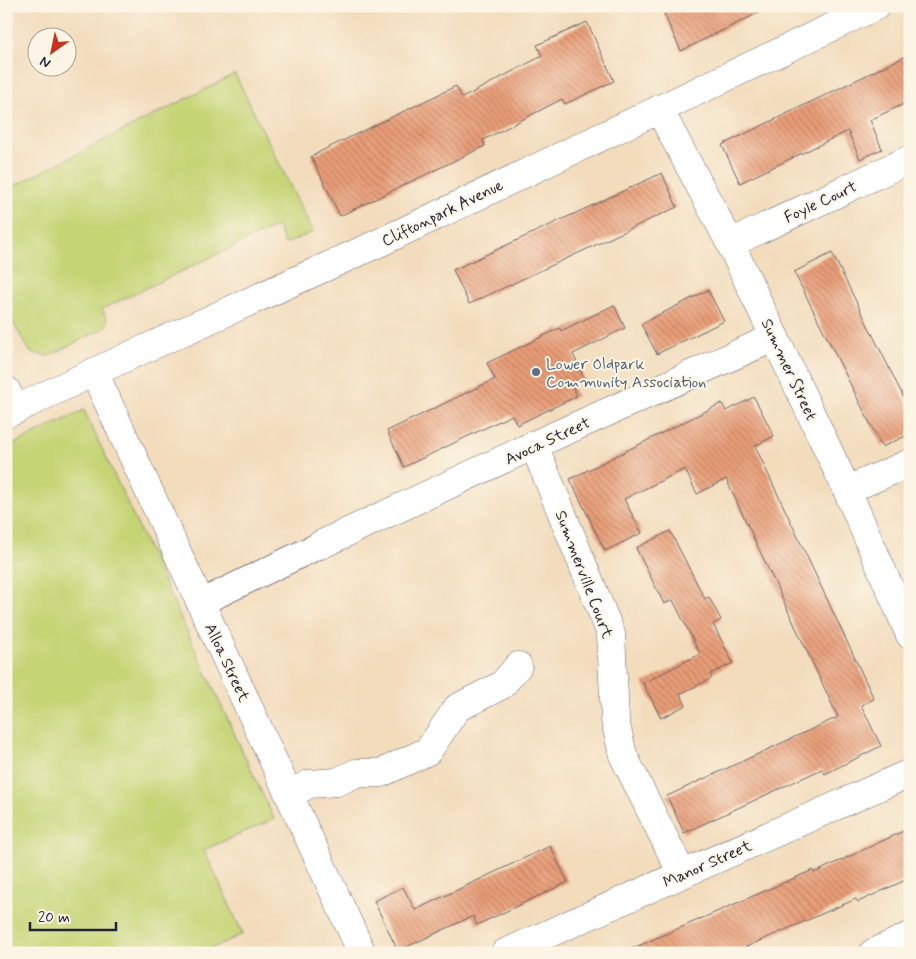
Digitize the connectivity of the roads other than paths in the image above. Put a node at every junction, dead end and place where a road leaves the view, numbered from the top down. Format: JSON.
{"nodes":[{"id":1,"x":876,"y":6,"type":"edge"},
{"id":2,"x":659,"y":108,"type":"junction"},
{"id":3,"x":910,"y":159,"type":"edge"},
{"id":4,"x":729,"y":240,"type":"junction"},
{"id":5,"x":775,"y":337,"type":"junction"},
{"id":6,"x":94,"y":372,"type":"junction"},
{"id":7,"x":9,"y":405,"type":"edge"},
{"id":8,"x":534,"y":445,"type":"junction"},
{"id":9,"x":910,"y":462,"type":"edge"},
{"id":10,"x":848,"y":490,"type":"junction"},
{"id":11,"x":320,"y":545,"type":"joint"},
{"id":12,"x":200,"y":603,"type":"junction"},
{"id":13,"x":910,"y":635,"type":"edge"},
{"id":14,"x":518,"y":666,"type":"dead end"},
{"id":15,"x":910,"y":773,"type":"edge"},
{"id":16,"x":290,"y":794,"type":"junction"},
{"id":17,"x":682,"y":874,"type":"junction"},
{"id":18,"x":910,"y":936,"type":"edge"},
{"id":19,"x":362,"y":953,"type":"edge"},
{"id":20,"x":504,"y":953,"type":"edge"},
{"id":21,"x":873,"y":953,"type":"edge"}],
"edges":[{"from":1,"to":2,"type":"street","name":"Cliftonpark Avenue"},
{"from":2,"to":4,"type":"street","name":"Summer Street"},
{"from":2,"to":6,"type":"street","name":"Cliftonpark Avenue"},
{"from":3,"to":4,"type":"street","name":"Foyle Court"},
{"from":4,"to":5,"type":"street","name":"Summer Street"},
{"from":5,"to":8,"type":"street","name":"Avoca Street"},
{"from":5,"to":10,"type":"street","name":"Summer Street"},
{"from":6,"to":7,"type":"street","name":"Cliftonpark Avenue"},
{"from":6,"to":12,"type":"street","name":"Alloa Street"},
{"from":8,"to":11,"type":"street","name":"Avoca Street"},
{"from":8,"to":17,"type":"street","name":"Summerville Court"},
{"from":9,"to":10,"type":"street"},
{"from":10,"to":13,"type":"street","name":"Summer Street"},
{"from":11,"to":12,"type":"street"},
{"from":12,"to":16,"type":"street","name":"Alloa Street"},
{"from":14,"to":16,"type":"street"},
{"from":15,"to":17,"type":"street","name":"Manor Street"},
{"from":16,"to":19,"type":"street","name":"Alloa Street"},
{"from":17,"to":20,"type":"street","name":"Manor Street"},
{"from":18,"to":21,"type":"street"}]}
